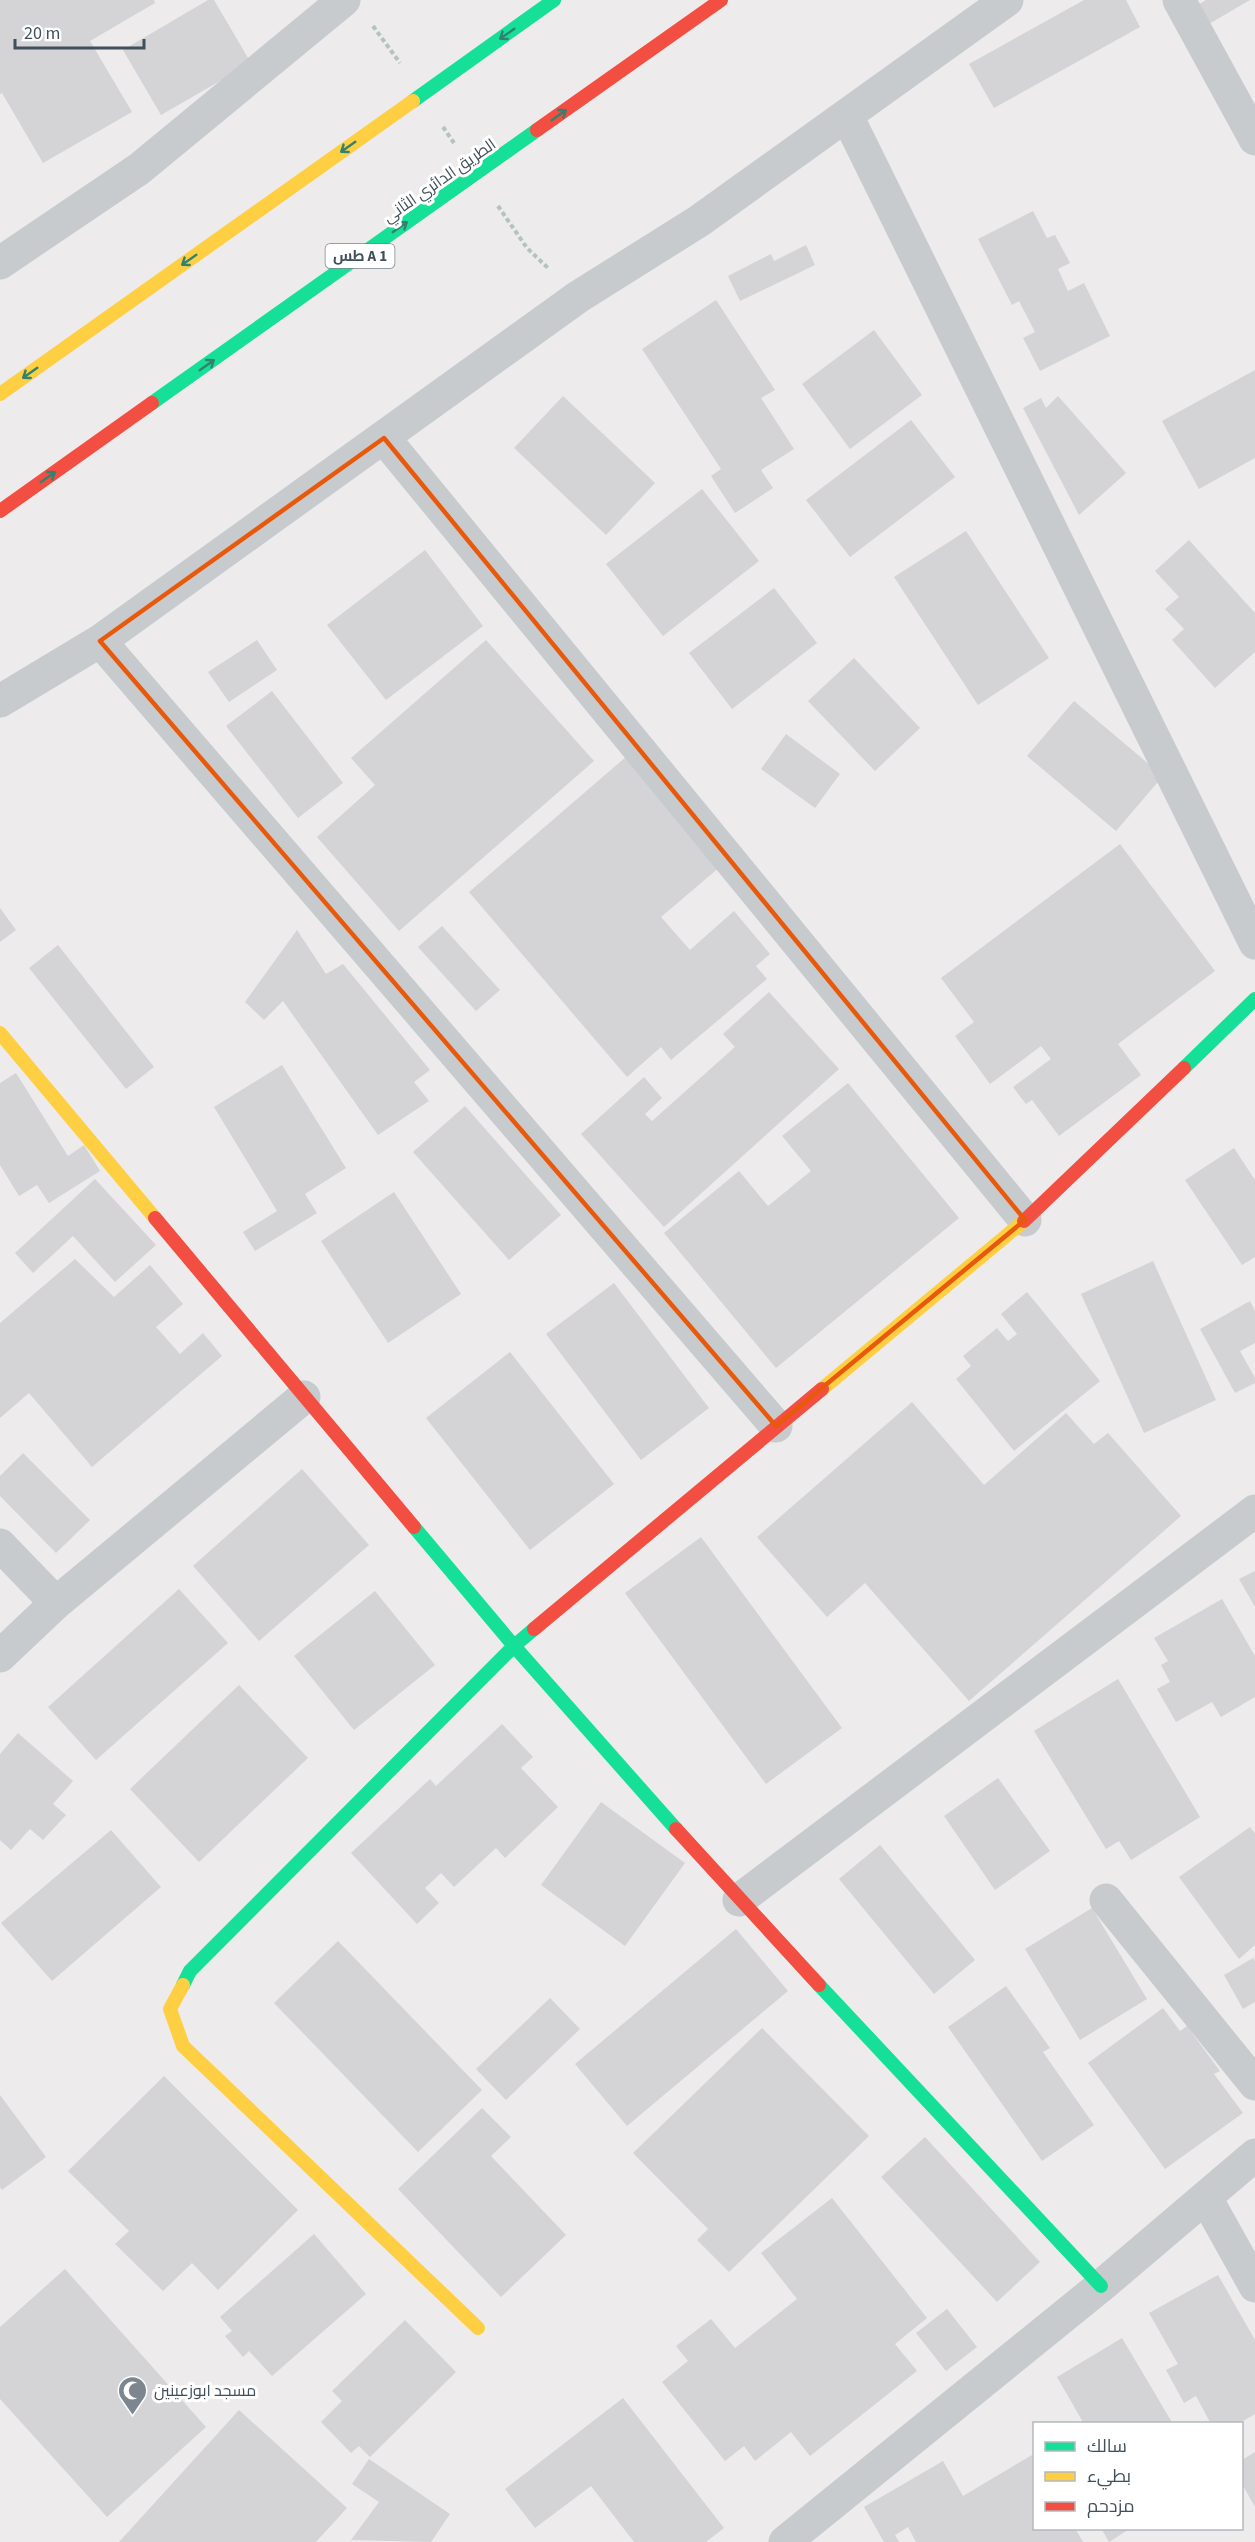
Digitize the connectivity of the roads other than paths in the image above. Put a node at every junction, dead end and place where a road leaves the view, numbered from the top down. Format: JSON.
{"nodes":[{"id":1,"x":344,"y":0,"type":"edge"},
{"id":2,"x":554,"y":0,"type":"edge"},
{"id":3,"x":721,"y":0,"type":"edge"},
{"id":4,"x":1007,"y":0,"type":"edge"},
{"id":5,"x":1179,"y":0,"type":"edge"},
{"id":6,"x":847,"y":116,"type":"junction"},
{"id":7,"x":1255,"y":139,"type":"edge"},
{"id":8,"x":0,"y":262,"type":"edge"},
{"id":9,"x":0,"y":394,"type":"edge"},
{"id":10,"x":384,"y":438,"type":"junction"},
{"id":11,"x":0,"y":511,"type":"edge"},
{"id":12,"x":100,"y":641,"type":"junction"},
{"id":13,"x":0,"y":701,"type":"edge"},
{"id":14,"x":1255,"y":943,"type":"edge"},
{"id":15,"x":1255,"y":999,"type":"edge"},
{"id":16,"x":0,"y":1033,"type":"edge"},
{"id":17,"x":1025,"y":1220,"type":"junction"},
{"id":18,"x":304,"y":1397,"type":"junction"},
{"id":19,"x":776,"y":1426,"type":"junction"},
{"id":20,"x":1255,"y":1511,"type":"edge"},
{"id":21,"x":0,"y":1545,"type":"edge"},
{"id":22,"x":56,"y":1603,"type":"junction"},
{"id":23,"x":514,"y":1646,"type":"junction"},
{"id":24,"x":0,"y":1656,"type":"edge"},
{"id":25,"x":739,"y":1899,"type":"junction"},
{"id":26,"x":1106,"y":1900,"type":"dead end"},
{"id":27,"x":1255,"y":2084,"type":"edge"},
{"id":28,"x":1255,"y":2155,"type":"edge"},
{"id":29,"x":1206,"y":2198,"type":"junction"},
{"id":30,"x":1101,"y":2286,"type":"junction"},
{"id":31,"x":1255,"y":2286,"type":"edge"},
{"id":32,"x":478,"y":2328,"type":"dead end"},
{"id":33,"x":785,"y":2542,"type":"edge"}],
"edges":[{"from":1,"to":8,"type":"street"},
{"from":2,"to":9,"type":"main road","one_way":true},
{"from":11,"to":3,"type":"main road","name":"الطريق الدائري الثاني","number":"طس A 1","one_way":true},
{"from":4,"to":6,"type":"street"},
{"from":5,"to":7,"type":"street"},
{"from":6,"to":10,"type":"street"},
{"from":6,"to":14,"type":"street"},
{"from":10,"to":12,"type":"street"},
{"from":10,"to":17,"type":"street"},
{"from":12,"to":13,"type":"street"},
{"from":12,"to":19,"type":"street"},
{"from":15,"to":17,"type":"main road"},
{"from":16,"to":18,"type":"main road"},
{"from":17,"to":19,"type":"main road"},
{"from":18,"to":22,"type":"street"},
{"from":18,"to":23,"type":"main road"},
{"from":19,"to":23,"type":"main road"},
{"from":20,"to":25,"type":"street"},
{"from":21,"to":22,"type":"street"},
{"from":22,"to":24,"type":"street"},
{"from":23,"to":25,"type":"main road"},
{"from":23,"to":32,"type":"main road"},
{"from":25,"to":30,"type":"main road"},
{"from":26,"to":27,"type":"street"},
{"from":28,"to":29,"type":"street"},
{"from":29,"to":30,"type":"street"},
{"from":29,"to":31,"type":"street"},
{"from":30,"to":33,"type":"street"}]}
